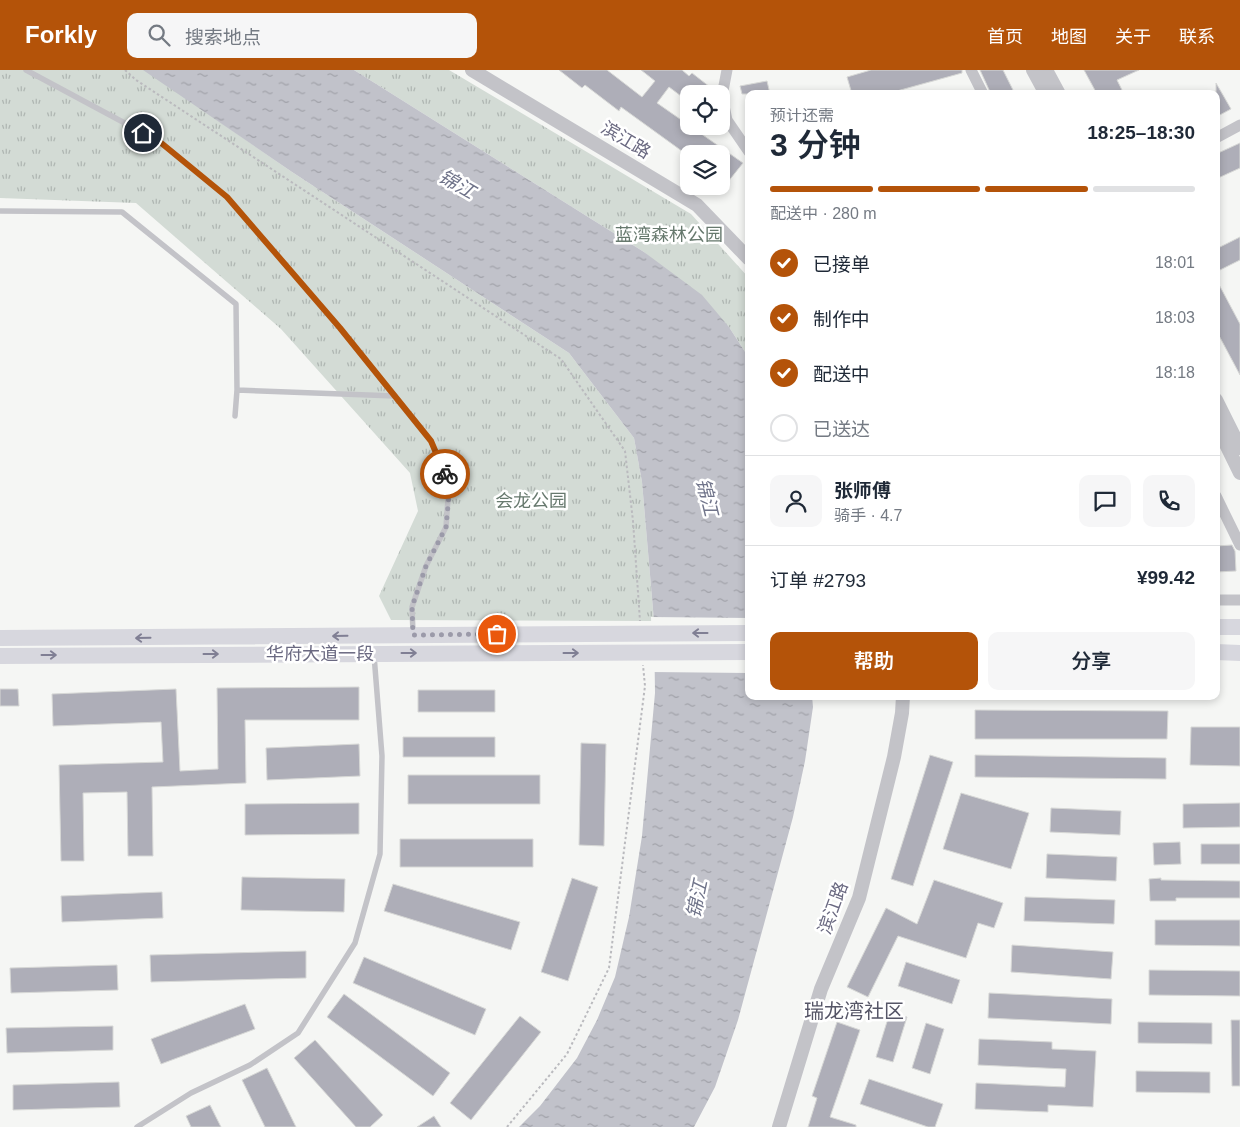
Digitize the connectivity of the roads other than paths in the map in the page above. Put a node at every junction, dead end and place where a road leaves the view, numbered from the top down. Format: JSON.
{"nodes":[{"id":1,"x":26,"y":70,"type":"edge"},
{"id":2,"x":472,"y":70,"type":"edge"},
{"id":3,"x":727,"y":70,"type":"edge"},
{"id":4,"x":971,"y":70,"type":"edge"},
{"id":5,"x":1033,"y":70,"type":"edge"},
{"id":6,"x":1046,"y":70,"type":"edge"},
{"id":7,"x":981,"y":90,"type":"edge"},
{"id":8,"x":1044,"y":90,"type":"edge"},
{"id":9,"x":1057,"y":90,"type":"edge"},
{"id":10,"x":1240,"y":125,"type":"edge"},
{"id":11,"x":1220,"y":136,"type":"edge"},
{"id":12,"x":745,"y":146,"type":"edge"},
{"id":13,"x":0,"y":211,"type":"edge"},
{"id":14,"x":745,"y":255,"type":"edge"},
{"id":15,"x":237,"y":390,"type":"junction"},
{"id":16,"x":395,"y":396,"type":"junction"},
{"id":17,"x":1220,"y":408,"type":"edge"},
{"id":18,"x":235,"y":416,"type":"dead end"},
{"id":19,"x":1220,"y":432,"type":"edge"},
{"id":20,"x":1240,"y":448,"type":"edge"},
{"id":21,"x":1240,"y":472,"type":"edge"},
{"id":22,"x":1220,"y":504,"type":"edge"},
{"id":23,"x":1240,"y":545,"type":"edge"},
{"id":24,"x":1220,"y":600,"type":"edge"},
{"id":25,"x":1240,"y":600,"type":"edge"},
{"id":26,"x":1220,"y":627,"type":"edge"},
{"id":27,"x":1240,"y":627,"type":"edge"},
{"id":28,"x":745,"y":633,"type":"edge"},
{"id":29,"x":413,"y":635,"type":"junction"},
{"id":30,"x":0,"y":638,"type":"edge"},
{"id":31,"x":745,"y":652,"type":"edge"},
{"id":32,"x":1220,"y":652,"type":"edge"},
{"id":33,"x":374,"y":653,"type":"junction"},
{"id":34,"x":1240,"y":653,"type":"edge"},
{"id":35,"x":0,"y":656,"type":"edge"},
{"id":36,"x":902,"y":700,"type":"edge"},
{"id":37,"x":137,"y":1127,"type":"edge"},
{"id":38,"x":779,"y":1127,"type":"edge"}],
"edges":[{"from":1,"to":16,"type":"lane"},
{"from":2,"to":14,"type":"street","name":"滨江路"},
{"from":3,"to":12,"type":"street"},
{"from":4,"to":7,"type":"street"},
{"from":5,"to":8,"type":"street"},
{"from":6,"to":9,"type":"street"},
{"from":10,"to":11,"type":"street"},
{"from":13,"to":15,"type":"lane"},
{"from":15,"to":16,"type":"lane"},
{"from":15,"to":18,"type":"lane"},
{"from":16,"to":29,"type":"lane"},
{"from":17,"to":20,"type":"street"},
{"from":19,"to":21,"type":"street"},
{"from":22,"to":23,"type":"street"},
{"from":24,"to":25,"type":"street"},
{"from":26,"to":27,"type":"main road"},
{"from":28,"to":29,"type":"main road","one_way":true},
{"from":29,"to":30,"type":"main road","one_way":true},
{"from":33,"to":31,"type":"main road","name":"华府大道一段","one_way":true},
{"from":32,"to":34,"type":"main road"},
{"from":35,"to":33,"type":"main road","name":"华府大道一段","one_way":true},
{"from":33,"to":37,"type":"lane"},
{"from":36,"to":38,"type":"street","name":"滨江路"}]}
